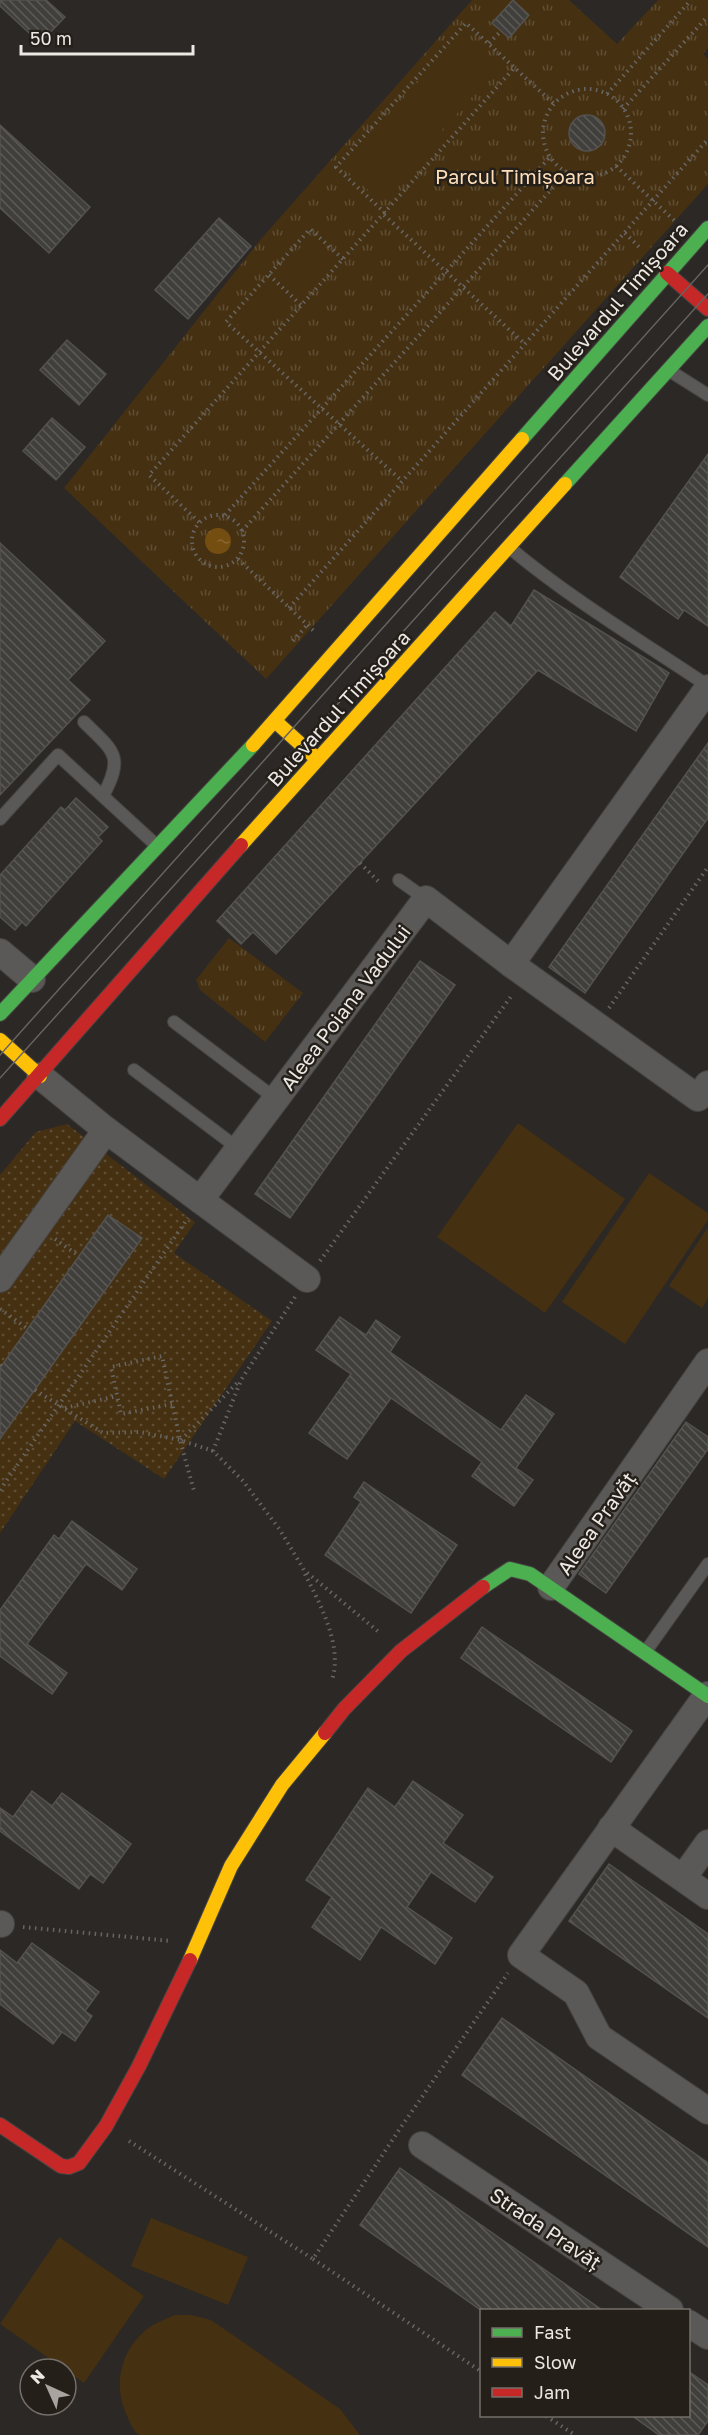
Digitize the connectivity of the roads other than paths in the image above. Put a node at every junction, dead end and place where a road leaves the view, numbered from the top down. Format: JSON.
{"nodes":[{"id":1,"x":708,"y":228,"type":"edge"},
{"id":2,"x":667,"y":273,"type":"junction"},
{"id":3,"x":708,"y":309,"type":"edge"},
{"id":4,"x":708,"y":326,"type":"edge"},
{"id":5,"x":669,"y":370,"type":"junction"},
{"id":6,"x":708,"y":395,"type":"edge"},
{"id":7,"x":509,"y":547,"type":"junction"},
{"id":8,"x":708,"y":687,"type":"edge"},
{"id":9,"x":275,"y":721,"type":"junction"},
{"id":10,"x":84,"y":722,"type":"dead end"},
{"id":11,"x":317,"y":759,"type":"junction"},
{"id":12,"x":103,"y":796,"type":"junction"},
{"id":13,"x":0,"y":819,"type":"edge"},
{"id":14,"x":157,"y":846,"type":"junction"},
{"id":15,"x":399,"y":880,"type":"dead end"},
{"id":16,"x":426,"y":899,"type":"junction"},
{"id":17,"x":0,"y":952,"type":"edge"},
{"id":18,"x":518,"y":970,"type":"junction"},
{"id":19,"x":32,"y":979,"type":"junction"},
{"id":20,"x":0,"y":1014,"type":"edge"},
{"id":21,"x":174,"y":1022,"type":"dead end"},
{"id":22,"x":0,"y":1040,"type":"edge"},
{"id":23,"x":134,"y":1070,"type":"dead end"},
{"id":24,"x":40,"y":1076,"type":"junction"},
{"id":25,"x":708,"y":1084,"type":"edge"},
{"id":26,"x":276,"y":1099,"type":"junction"},
{"id":27,"x":0,"y":1119,"type":"edge"},
{"id":28,"x":106,"y":1130,"type":"junction"},
{"id":29,"x":239,"y":1149,"type":"junction"},
{"id":30,"x":200,"y":1200,"type":"junction"},
{"id":31,"x":307,"y":1279,"type":"road end"},
{"id":32,"x":0,"y":1280,"type":"edge"},
{"id":33,"x":708,"y":1362,"type":"edge"},
{"id":34,"x":708,"y":1564,"type":"edge"},
{"id":35,"x":551,"y":1587,"type":"junction"},
{"id":36,"x":645,"y":1652,"type":"junction"},
{"id":37,"x":707,"y":1696,"type":"edge"},
{"id":38,"x":611,"y":1828,"type":"junction"},
{"id":39,"x":708,"y":1843,"type":"edge"},
{"id":40,"x":683,"y":1878,"type":"junction"},
{"id":41,"x":708,"y":1896,"type":"edge"},
{"id":42,"x":708,"y":2111,"type":"edge"},
{"id":43,"x":0,"y":2125,"type":"edge"},
{"id":44,"x":422,"y":2145,"type":"dead end"},
{"id":45,"x":668,"y":2309,"type":"edge"},
{"id":46,"x":690,"y":2324,"type":"edge"},
{"id":47,"x":708,"y":2336,"type":"edge"}],
"edges":[{"from":1,"to":2,"type":"main road","name":"Bulevardul Timișoara"},
{"from":2,"to":3,"type":"main road"},
{"from":2,"to":9,"type":"main road","name":"Bulevardul Timișoara"},
{"from":4,"to":5,"type":"main road","name":"Bulevardul Timișoara"},
{"from":5,"to":6,"type":"lane"},
{"from":5,"to":7,"type":"main road","name":"Bulevardul Timișoara"},
{"from":7,"to":8,"type":"lane"},
{"from":7,"to":11,"type":"main road","name":"Bulevardul Timișoara"},
{"from":8,"to":18,"type":"street"},
{"from":9,"to":11,"type":"main road"},
{"from":9,"to":14,"type":"main road","name":"Bulevardul Timișoara"},
{"from":10,"to":12,"type":"lane"},
{"from":11,"to":24,"type":"main road","name":"Bulevardul Timișoara"},
{"from":12,"to":13,"type":"lane"},
{"from":12,"to":14,"type":"lane"},
{"from":14,"to":19,"type":"main road","name":"Bulevardul Timișoara"},
{"from":15,"to":16,"type":"lane"},
{"from":16,"to":18,"type":"street"},
{"from":16,"to":26,"type":"street","name":"Aleea Poiana Vadului"},
{"from":17,"to":19,"type":"street"},
{"from":18,"to":25,"type":"street"},
{"from":19,"to":20,"type":"main road","name":"Bulevardul Timișoara"},
{"from":21,"to":26,"type":"lane"},
{"from":22,"to":24,"type":"main road"},
{"from":23,"to":29,"type":"lane"},
{"from":24,"to":27,"type":"main road","name":"Bulevardul Timișoara"},
{"from":24,"to":28,"type":"street"},
{"from":26,"to":29,"type":"street","name":"Aleea Poiana Vadului"},
{"from":28,"to":30,"type":"street"},
{"from":28,"to":32,"type":"street"},
{"from":29,"to":30,"type":"street","name":"Aleea Poiana Vadului"},
{"from":30,"to":31,"type":"street"},
{"from":33,"to":35,"type":"street","name":"Aleea Pravăț"},
{"from":34,"to":36,"type":"lane"},
{"from":35,"to":36,"type":"main road","name":"Aleea Pravăț"},
{"from":35,"to":43,"type":"main road"},
{"from":36,"to":37,"type":"main road","name":"Aleea Pravăț"},
{"from":37,"to":38,"type":"street","name":"Aleea Pravăț"},
{"from":38,"to":40,"type":"street"},
{"from":38,"to":42,"type":"street","name":"Aleea Pravăț"},
{"from":39,"to":40,"type":"street"},
{"from":40,"to":41,"type":"street"},
{"from":44,"to":45,"type":"street","name":"Strada Pravăț"},
{"from":46,"to":47,"type":"street"}]}
